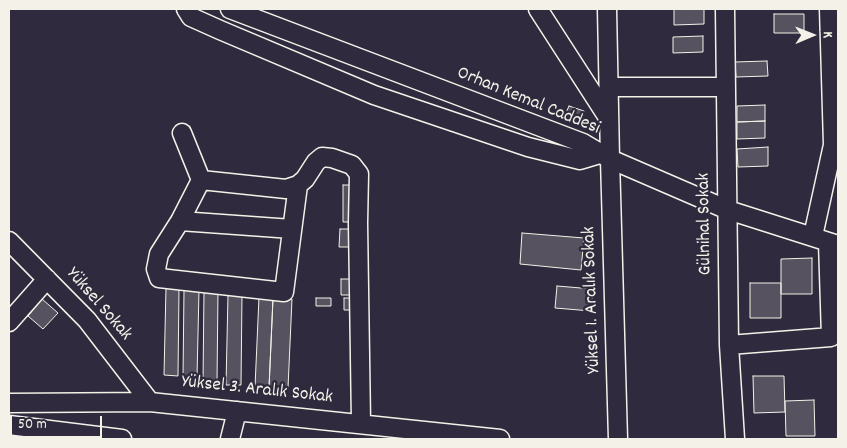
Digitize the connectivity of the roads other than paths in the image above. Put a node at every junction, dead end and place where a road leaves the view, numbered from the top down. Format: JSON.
{"nodes":[{"id":1,"x":186,"y":9,"type":"edge"},
{"id":2,"x":230,"y":9,"type":"edge"},
{"id":3,"x":538,"y":9,"type":"edge"},
{"id":4,"x":608,"y":9,"type":"edge"},
{"id":5,"x":725,"y":9,"type":"edge"},
{"id":6,"x":829,"y":9,"type":"edge"},
{"id":7,"x":608,"y":87,"type":"junction"},
{"id":8,"x":726,"y":87,"type":"junction"},
{"id":9,"x":835,"y":108,"type":"edge"},
{"id":10,"x":609,"y":119,"type":"junction"},
{"id":11,"x":182,"y":132,"type":"dead end"},
{"id":12,"x":836,"y":141,"type":"edge"},
{"id":13,"x":605,"y":156,"type":"junction"},
{"id":14,"x":201,"y":180,"type":"junction"},
{"id":15,"x":298,"y":184,"type":"junction"},
{"id":16,"x":728,"y":210,"type":"junction"},
{"id":17,"x":180,"y":221,"type":"junction"},
{"id":18,"x":292,"y":229,"type":"junction"},
{"id":19,"x":9,"y":241,"type":"edge"},
{"id":20,"x":826,"y":241,"type":"edge"},
{"id":21,"x":47,"y":279,"type":"junction"},
{"id":22,"x":9,"y":322,"type":"edge"},
{"id":23,"x":729,"y":345,"type":"junction"},
{"id":24,"x":150,"y":402,"type":"junction"},
{"id":25,"x":9,"y":403,"type":"edge"},
{"id":26,"x":237,"y":411,"type":"junction"},
{"id":27,"x":362,"y":423,"type":"junction"},
{"id":28,"x":9,"y":425,"type":"edge"},
{"id":29,"x":122,"y":439,"type":"edge"},
{"id":30,"x":230,"y":439,"type":"edge"},
{"id":31,"x":500,"y":439,"type":"edge"},
{"id":32,"x":618,"y":439,"type":"edge"},
{"id":33,"x":735,"y":439,"type":"edge"}],
"edges":[{"from":1,"to":13,"type":"street"},
{"from":2,"to":13,"type":"street","name":"Orhan Kemal Caddesi"},
{"from":3,"to":10,"type":"street"},
{"from":4,"to":7,"type":"street","name":"Yüksel 1. Aralık Sokak"},
{"from":5,"to":8,"type":"street","name":"Gülnihal Sokak"},
{"from":6,"to":9,"type":"street"},
{"from":7,"to":8,"type":"street"},
{"from":7,"to":10,"type":"street","name":"Yüksel 1. Aralık Sokak"},
{"from":8,"to":16,"type":"street","name":"Gülnihal Sokak"},
{"from":9,"to":12,"type":"street"},
{"from":10,"to":13,"type":"street","name":"Yüksel 1. Aralık Sokak"},
{"from":11,"to":14,"type":"street"},
{"from":12,"to":20,"type":"street"},
{"from":13,"to":16,"type":"street","name":"Orhan Kemal Caddesi"},
{"from":13,"to":32,"type":"street","name":"Yüksel 1. Aralık Sokak"},
{"from":14,"to":15,"type":"street"},
{"from":14,"to":17,"type":"street"},
{"from":15,"to":18,"type":"street"},
{"from":15,"to":27,"type":"street"},
{"from":16,"to":20,"type":"street","name":"Orhan Kemal Caddesi"},
{"from":16,"to":23,"type":"street","name":"Gülnihal Sokak"},
{"from":17,"to":18,"type":"street"},
{"from":17,"to":18,"type":"street"},
{"from":19,"to":21,"type":"street","name":"Yüksel Sokak"},
{"from":20,"to":23,"type":"street"},
{"from":21,"to":22,"type":"street"},
{"from":21,"to":24,"type":"street","name":"Yüksel Sokak"},
{"from":23,"to":33,"type":"street","name":"Gülnihal Sokak"},
{"from":24,"to":25,"type":"street","name":"Yüksel 3. Aralık Sokak"},
{"from":24,"to":26,"type":"street","name":"Yüksel 3. Aralık Sokak"},
{"from":26,"to":27,"type":"street","name":"Yüksel 3. Aralık Sokak"},
{"from":26,"to":30,"type":"street"},
{"from":27,"to":31,"type":"street","name":"Yüksel 3. Aralık Sokak"},
{"from":28,"to":29,"type":"street"}]}
